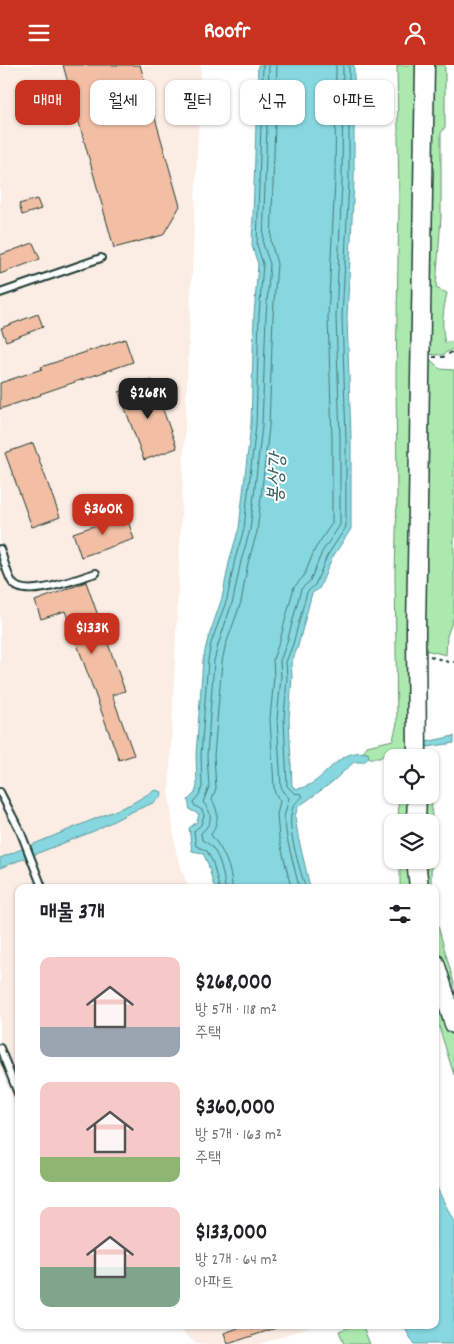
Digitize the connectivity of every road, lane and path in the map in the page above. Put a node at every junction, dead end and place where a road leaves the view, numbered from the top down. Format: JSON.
{"nodes":[{"id":1,"x":425,"y":65,"type":"edge"},
{"id":2,"x":101,"y":258,"type":"dead end"},
{"id":3,"x":0,"y":293,"type":"edge"},
{"id":4,"x":454,"y":351,"type":"edge"},
{"id":5,"x":421,"y":356,"type":"junction"},
{"id":6,"x":0,"y":549,"type":"edge"},
{"id":7,"x":96,"y":573,"type":"dead end"},
{"id":8,"x":416,"y":651,"type":"junction"},
{"id":9,"x":454,"y":662,"type":"edge"},
{"id":10,"x":417,"y":749,"type":"edge"},
{"id":11,"x":0,"y":792,"type":"edge"},
{"id":12,"x":417,"y":869,"type":"edge"},
{"id":13,"x":41,"y":884,"type":"edge"},
{"id":14,"x":419,"y":884,"type":"edge"},
{"id":15,"x":439,"y":976,"type":"edge"},
{"id":16,"x":454,"y":1024,"type":"edge"},
{"id":17,"x":0,"y":1048,"type":"edge"},
{"id":18,"x":15,"y":1086,"type":"edge"}],
"edges":[{"from":1,"to":5,"type":"main road"},
{"from":2,"to":3,"type":"lane"},
{"from":4,"to":5,"type":"path"},
{"from":5,"to":8,"type":"main road"},
{"from":6,"to":7,"type":"lane"},
{"from":8,"to":9,"type":"path"},
{"from":8,"to":10,"type":"main road"},
{"from":11,"to":13,"type":"lane"},
{"from":12,"to":14,"type":"main road"},
{"from":15,"to":16,"type":"main road"},
{"from":17,"to":18,"type":"lane"}]}
